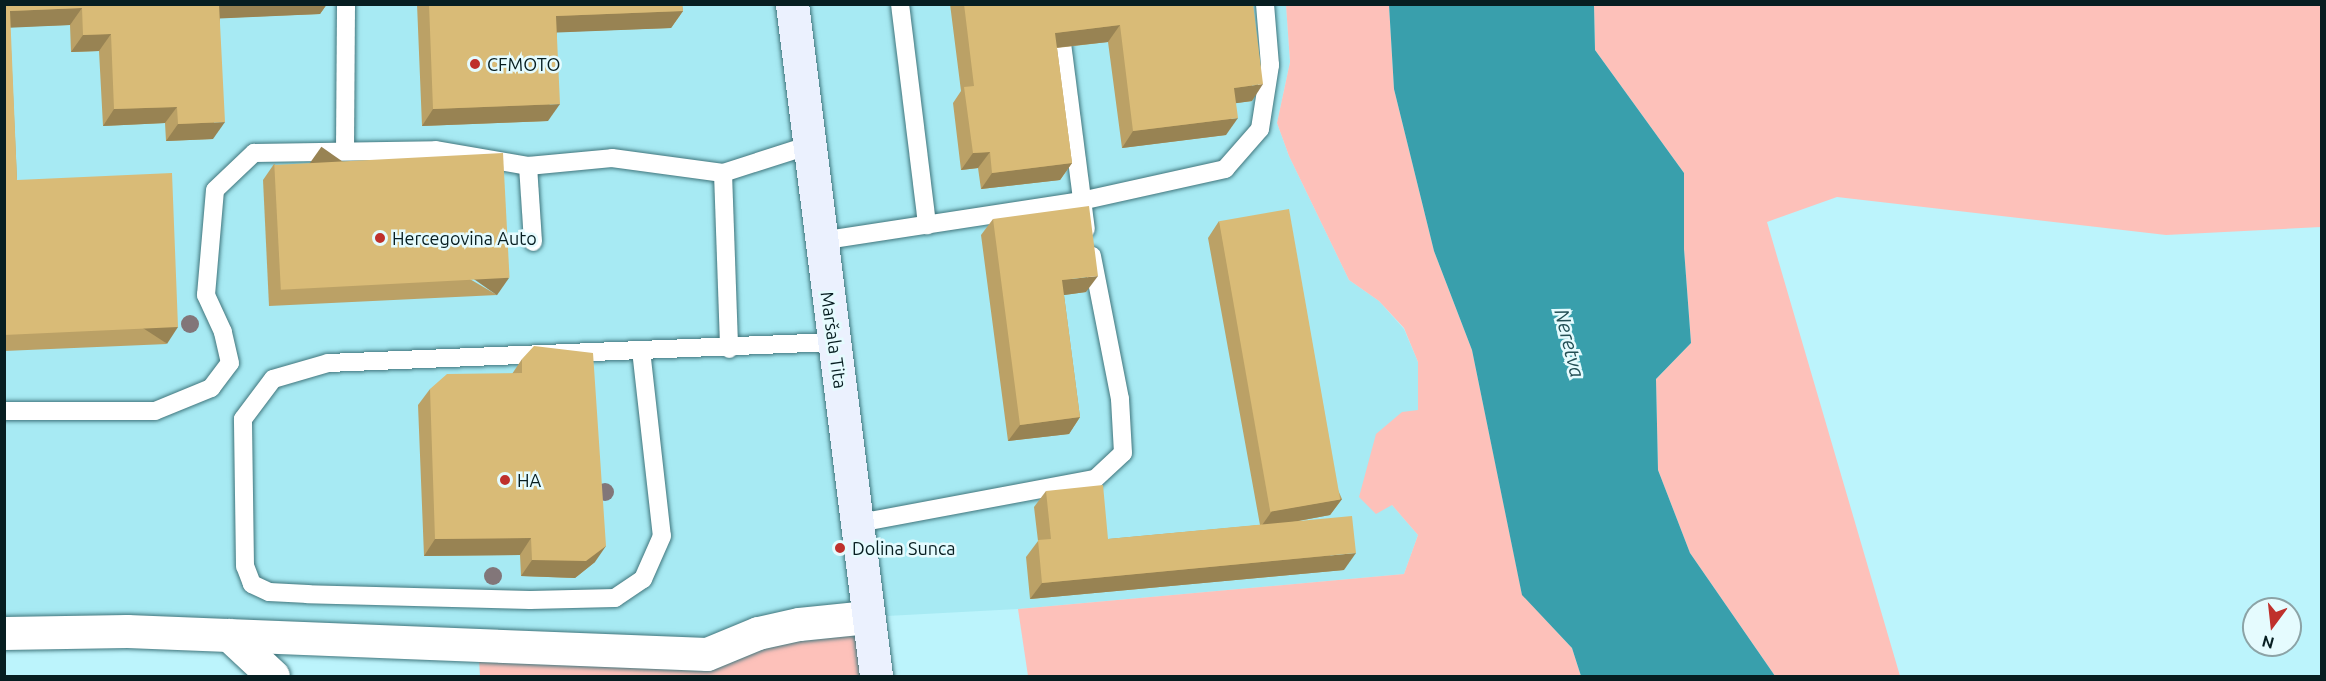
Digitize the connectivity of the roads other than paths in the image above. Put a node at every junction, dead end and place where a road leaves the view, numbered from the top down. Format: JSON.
{"nodes":[{"id":1,"x":346,"y":4,"type":"edge"},
{"id":2,"x":792,"y":4,"type":"edge"},
{"id":3,"x":900,"y":4,"type":"edge"},
{"id":4,"x":1057,"y":4,"type":"edge"},
{"id":5,"x":1265,"y":4,"type":"edge"},
{"id":6,"x":807,"y":146,"type":"junction"},
{"id":7,"x":345,"y":149,"type":"junction"},
{"id":8,"x":528,"y":166,"type":"junction"},
{"id":9,"x":723,"y":173,"type":"junction"},
{"id":10,"x":1081,"y":201,"type":"junction"},
{"id":11,"x":927,"y":225,"type":"junction"},
{"id":12,"x":533,"y":242,"type":"dead end"},
{"id":13,"x":820,"y":242,"type":"junction"},
{"id":14,"x":834,"y":342,"type":"junction"},
{"id":15,"x":729,"y":349,"type":"junction"},
{"id":16,"x":641,"y":350,"type":"junction"},
{"id":17,"x":4,"y":411,"type":"edge"},
{"id":18,"x":859,"y":523,"type":"junction"},
{"id":19,"x":868,"y":617,"type":"junction"},
{"id":20,"x":4,"y":633,"type":"edge"},
{"id":21,"x":229,"y":635,"type":"junction"},
{"id":22,"x":702,"y":665,"type":"edge"},
{"id":23,"x":273,"y":676,"type":"edge"},
{"id":24,"x":876,"y":676,"type":"edge"}],
"edges":[{"from":1,"to":7,"type":"lane"},
{"from":2,"to":6,"type":"street","name":"Maršala Tita"},
{"from":3,"to":11,"type":"lane"},
{"from":4,"to":10,"type":"lane"},
{"from":5,"to":10,"type":"lane"},
{"from":6,"to":9,"type":"lane"},
{"from":6,"to":13,"type":"street","name":"Maršala Tita"},
{"from":7,"to":8,"type":"lane"},
{"from":7,"to":17,"type":"lane"},
{"from":8,"to":9,"type":"lane"},
{"from":8,"to":12,"type":"lane"},
{"from":9,"to":15,"type":"lane"},
{"from":10,"to":11,"type":"lane"},
{"from":10,"to":18,"type":"lane"},
{"from":11,"to":13,"type":"lane"},
{"from":13,"to":14,"type":"street","name":"Maršala Tita"},
{"from":14,"to":15,"type":"lane"},
{"from":14,"to":18,"type":"street","name":"Maršala Tita"},
{"from":15,"to":16,"type":"lane"},
{"from":16,"to":16,"type":"lane"},
{"from":18,"to":19,"type":"street","name":"Maršala Tita"},
{"from":19,"to":22,"type":"street"},
{"from":19,"to":24,"type":"street","name":"Maršala Tita"},
{"from":20,"to":21,"type":"street"},
{"from":21,"to":22,"type":"street"},
{"from":21,"to":23,"type":"street"}]}
